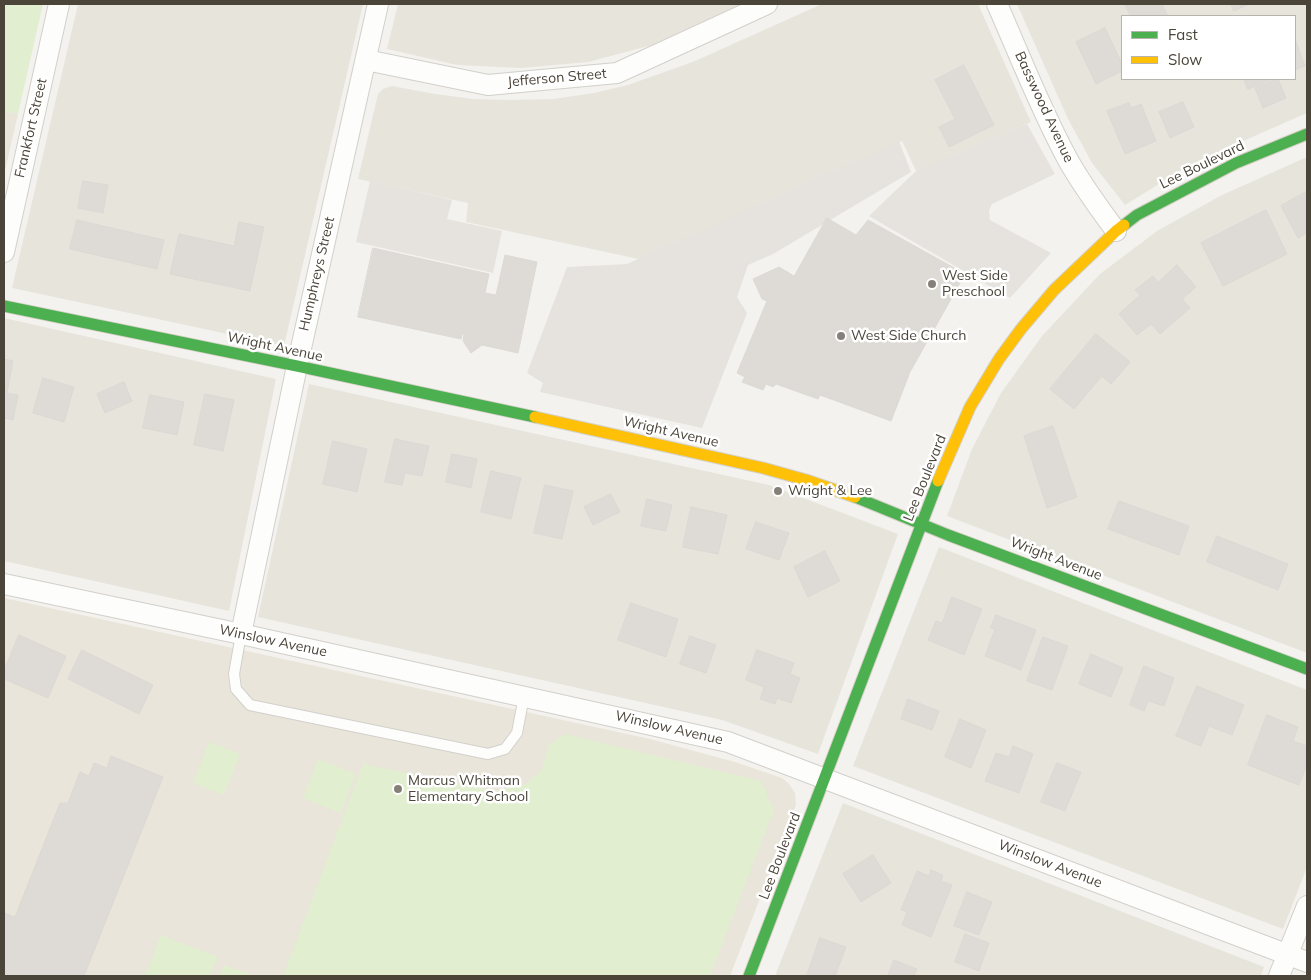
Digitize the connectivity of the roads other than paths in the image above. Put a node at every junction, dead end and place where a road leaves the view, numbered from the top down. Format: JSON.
{"nodes":[{"id":1,"x":59,"y":4,"type":"edge"},
{"id":2,"x":378,"y":4,"type":"edge"},
{"id":3,"x":767,"y":4,"type":"edge"},
{"id":4,"x":997,"y":4,"type":"edge"},
{"id":5,"x":366,"y":60,"type":"junction"},
{"id":6,"x":1307,"y":134,"type":"edge"},
{"id":7,"x":1116,"y":232,"type":"junction"},
{"id":8,"x":4,"y":252,"type":"edge"},
{"id":9,"x":4,"y":306,"type":"edge"},
{"id":10,"x":296,"y":366,"type":"junction"},
{"id":11,"x":922,"y":524,"type":"junction"},
{"id":12,"x":4,"y":584,"type":"edge"},
{"id":13,"x":241,"y":634,"type":"junction"},
{"id":14,"x":1307,"y":669,"type":"edge"},
{"id":15,"x":524,"y":696,"type":"junction"},
{"id":16,"x":826,"y":778,"type":"junction"},
{"id":17,"x":1307,"y":906,"type":"edge"},
{"id":18,"x":1288,"y":954,"type":"junction"},
{"id":19,"x":1307,"y":962,"type":"edge"},
{"id":20,"x":749,"y":976,"type":"edge"},
{"id":21,"x":1279,"y":976,"type":"edge"}],
"edges":[{"from":1,"to":8,"type":"street","name":"Frankfort Street"},
{"from":2,"to":5,"type":"street","name":"Humphreys Street"},
{"from":3,"to":5,"type":"street","name":"Jefferson Street"},
{"from":4,"to":7,"type":"street","name":"Basswood Avenue"},
{"from":5,"to":10,"type":"street","name":"Humphreys Street"},
{"from":6,"to":7,"type":"street","name":"Lee Boulevard"},
{"from":7,"to":11,"type":"street","name":"Lee Boulevard"},
{"from":9,"to":10,"type":"street","name":"Wright Avenue"},
{"from":10,"to":11,"type":"street","name":"Wright Avenue"},
{"from":10,"to":13,"type":"street","name":"Humphreys Street"},
{"from":11,"to":14,"type":"street","name":"Wright Avenue"},
{"from":11,"to":16,"type":"street","name":"Lee Boulevard"},
{"from":12,"to":13,"type":"street","name":"Winslow Avenue"},
{"from":13,"to":15,"type":"street","name":"Winslow Avenue"},
{"from":13,"to":15,"type":"lane"},
{"from":15,"to":16,"type":"street","name":"Winslow Avenue"},
{"from":16,"to":18,"type":"street","name":"Winslow Avenue"},
{"from":16,"to":20,"type":"street","name":"Lee Boulevard"},
{"from":17,"to":18,"type":"street"},
{"from":18,"to":19,"type":"street","name":"Winslow Avenue"},
{"from":18,"to":21,"type":"street"}]}
